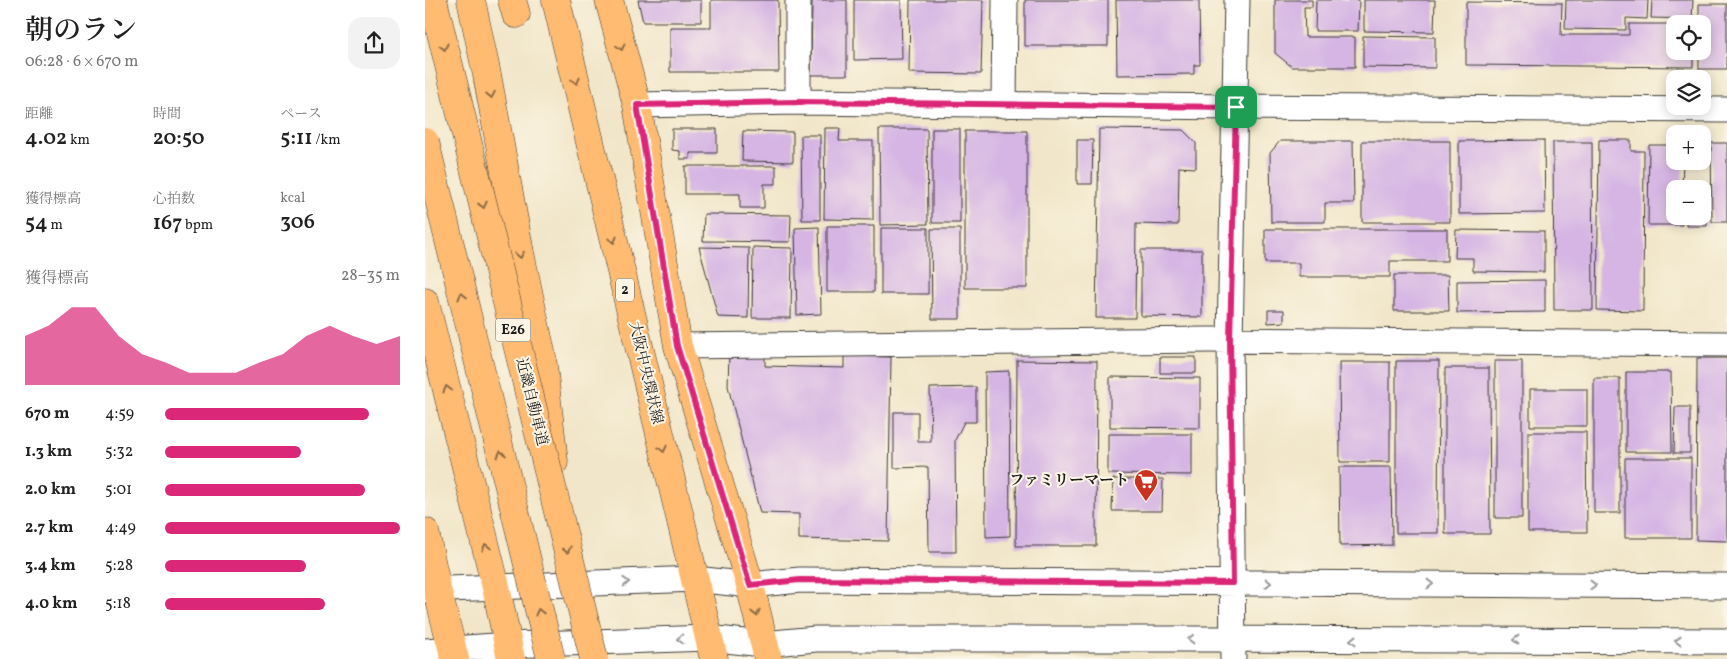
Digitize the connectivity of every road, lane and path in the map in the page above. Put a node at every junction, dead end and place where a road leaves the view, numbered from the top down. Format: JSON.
{"nodes":[{"id":1,"x":433,"y":0,"type":"edge"},
{"id":2,"x":471,"y":0,"type":"edge"},
{"id":3,"x":556,"y":0,"type":"edge"},
{"id":4,"x":609,"y":0,"type":"edge"},
{"id":5,"x":798,"y":0,"type":"edge"},
{"id":6,"x":1005,"y":0,"type":"edge"},
{"id":7,"x":1237,"y":0,"type":"edge"},
{"id":8,"x":798,"y":102,"type":"junction"},
{"id":9,"x":637,"y":105,"type":"junction"},
{"id":10,"x":1004,"y":105,"type":"junction"},
{"id":11,"x":1236,"y":107,"type":"junction"},
{"id":12,"x":1727,"y":110,"type":"edge"},
{"id":13,"x":425,"y":142,"type":"edge"},
{"id":14,"x":425,"y":302,"type":"edge"},
{"id":15,"x":1230,"y":340,"type":"junction"},
{"id":16,"x":1727,"y":344,"type":"edge"},
{"id":17,"x":677,"y":346,"type":"junction"},
{"id":18,"x":558,"y":511,"type":"junction"},
{"id":19,"x":425,"y":532,"type":"edge"},
{"id":20,"x":695,"y":580,"type":"junction"},
{"id":21,"x":1233,"y":583,"type":"junction"},
{"id":22,"x":750,"y":585,"type":"junction"},
{"id":23,"x":1727,"y":586,"type":"edge"},
{"id":24,"x":496,"y":587,"type":"junction"},
{"id":25,"x":431,"y":590,"type":"edge"},
{"id":26,"x":1727,"y":641,"type":"edge"},
{"id":27,"x":711,"y":649,"type":"edge"},
{"id":28,"x":1233,"y":649,"type":"edge"},
{"id":29,"x":425,"y":652,"type":"edge"},
{"id":30,"x":510,"y":652,"type":"edge"},
{"id":31,"x":765,"y":652,"type":"edge"},
{"id":32,"x":454,"y":654,"type":"edge"},
{"id":33,"x":551,"y":659,"type":"edge"},
{"id":34,"x":594,"y":659,"type":"edge"}],
"edges":[{"from":1,"to":18,"type":"main road","name":"近畿自動車道","number":"E26","one_way":true,"bridge":true},
{"from":2,"to":18,"type":"main road","one_way":true,"bridge":true},
{"from":3,"to":20,"type":"main road","name":"大阪中央環状線","number":"2","one_way":true},
{"from":4,"to":9,"type":"main road","one_way":true},
{"from":5,"to":8,"type":"street"},
{"from":6,"to":10,"type":"street"},
{"from":7,"to":11,"type":"street"},
{"from":8,"to":9,"type":"street"},
{"from":8,"to":10,"type":"street"},
{"from":9,"to":17,"type":"main road"},
{"from":10,"to":11,"type":"street"},
{"from":11,"to":12,"type":"street"},
{"from":11,"to":15,"type":"street"},
{"from":33,"to":13,"type":"main road","number":"E26","one_way":true,"bridge":true},
{"from":24,"to":14,"type":"main road","one_way":true},
{"from":15,"to":16,"type":"street"},
{"from":15,"to":17,"type":"street"},
{"from":15,"to":21,"type":"street"},
{"from":17,"to":22,"type":"main road"},
{"from":18,"to":34,"type":"main road","name":"近畿自動車道","number":"E26","one_way":true,"bridge":true},
{"from":19,"to":25,"type":"main road"},
{"from":20,"to":22,"type":"street"},
{"from":24,"to":20,"type":"street","one_way":true},
{"from":20,"to":27,"type":"main road","name":"大阪中央環状線","number":"2"},
{"from":21,"to":22,"type":"street"},
{"from":21,"to":23,"type":"street","one_way":true},
{"from":21,"to":28,"type":"street"},
{"from":22,"to":31,"type":"main road","one_way":true},
{"from":24,"to":25,"type":"street"},
{"from":24,"to":30,"type":"main road"},
{"from":25,"to":32,"type":"main road"},
{"from":26,"to":28,"type":"street","one_way":true},
{"from":27,"to":30,"type":"street","one_way":true},
{"from":27,"to":31,"type":"street"},
{"from":28,"to":31,"type":"street","one_way":true},
{"from":29,"to":32,"type":"street"},
{"from":30,"to":32,"type":"street"}]}
